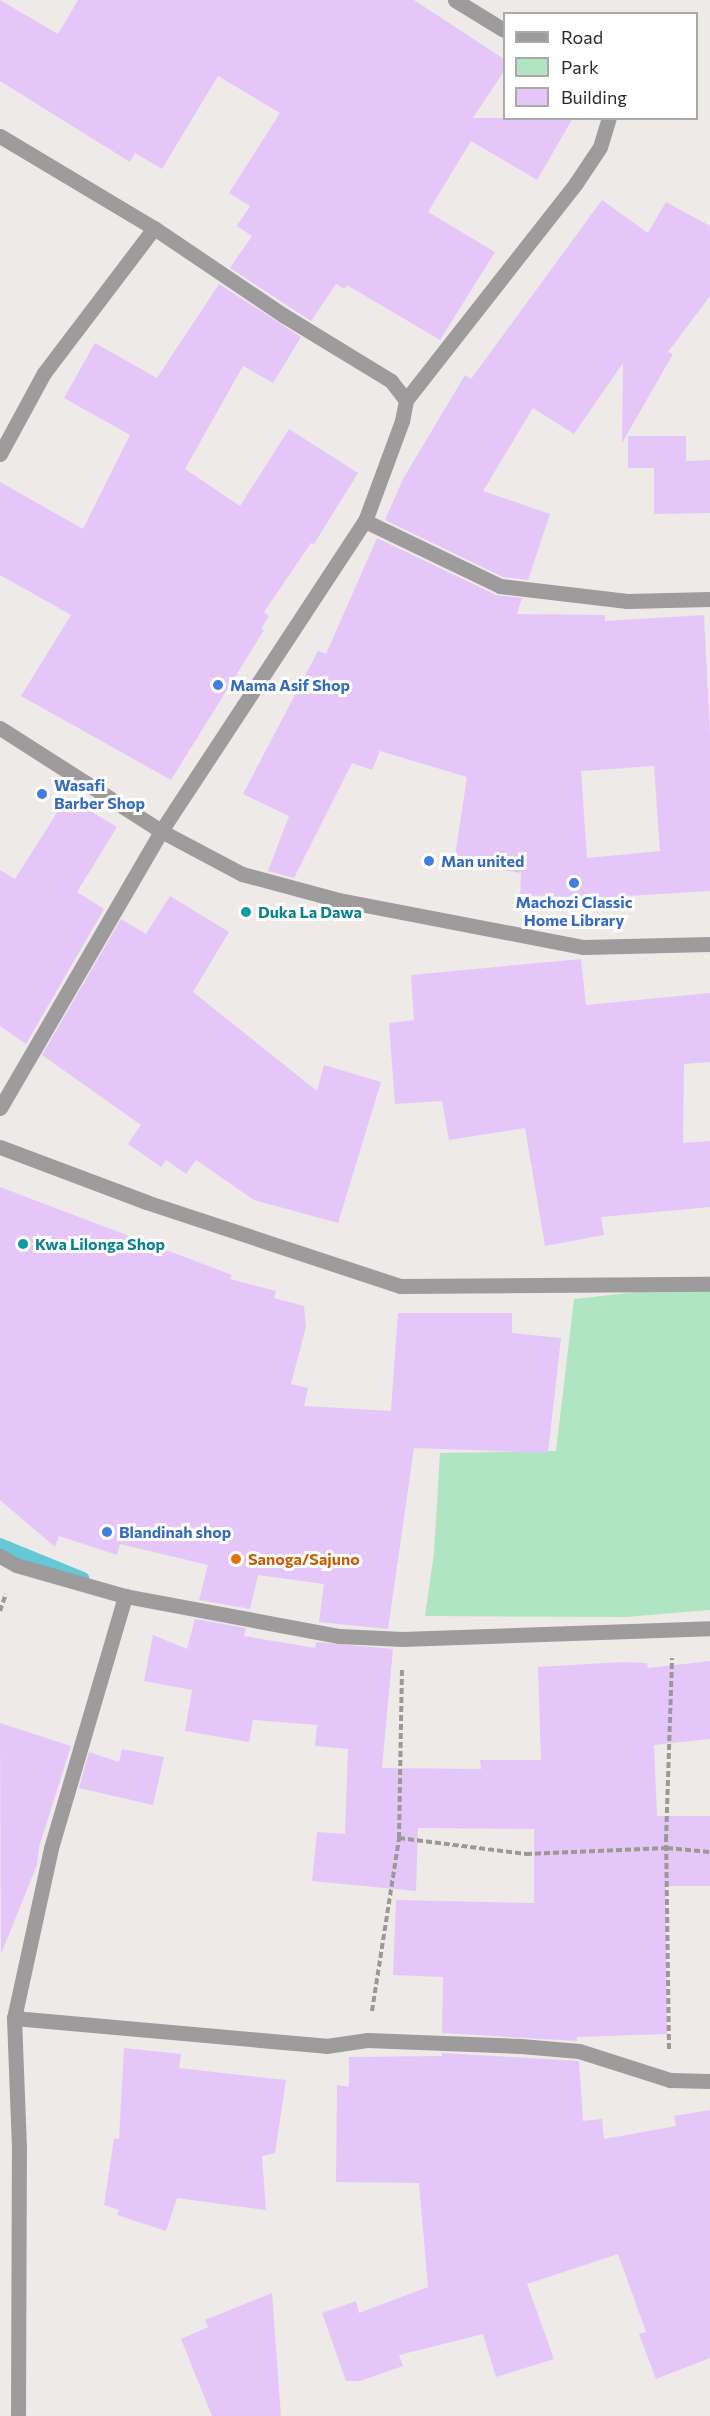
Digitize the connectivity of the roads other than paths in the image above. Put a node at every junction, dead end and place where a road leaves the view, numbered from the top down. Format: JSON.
{"nodes":[{"id":1,"x":455,"y":0,"type":"edge"},
{"id":2,"x":503,"y":29,"type":"edge"},
{"id":3,"x":608,"y":120,"type":"edge"},
{"id":4,"x":0,"y":136,"type":"edge"},
{"id":5,"x":154,"y":228,"type":"junction"},
{"id":6,"x":406,"y":400,"type":"junction"},
{"id":7,"x":0,"y":454,"type":"edge"},
{"id":8,"x":365,"y":521,"type":"junction"},
{"id":9,"x":710,"y":599,"type":"edge"},
{"id":10,"x":0,"y":728,"type":"edge"},
{"id":11,"x":161,"y":831,"type":"junction"},
{"id":12,"x":710,"y":944,"type":"edge"},
{"id":13,"x":0,"y":1108,"type":"edge"},
{"id":14,"x":0,"y":1147,"type":"edge"},
{"id":15,"x":710,"y":1284,"type":"edge"},
{"id":16,"x":0,"y":1556,"type":"edge"},
{"id":17,"x":125,"y":1596,"type":"junction"},
{"id":18,"x":710,"y":1629,"type":"edge"},
{"id":19,"x":14,"y":2018,"type":"junction"},
{"id":20,"x":710,"y":2081,"type":"edge"},
{"id":21,"x":18,"y":2416,"type":"edge"}],
"edges":[{"from":1,"to":2,"type":"street"},
{"from":3,"to":6,"type":"street"},
{"from":4,"to":5,"type":"street"},
{"from":5,"to":6,"type":"street"},
{"from":5,"to":7,"type":"street"},
{"from":6,"to":8,"type":"street"},
{"from":8,"to":9,"type":"street"},
{"from":8,"to":11,"type":"street"},
{"from":10,"to":11,"type":"street"},
{"from":11,"to":12,"type":"street"},
{"from":11,"to":13,"type":"street"},
{"from":14,"to":15,"type":"street"},
{"from":16,"to":17,"type":"street"},
{"from":17,"to":18,"type":"street"},
{"from":17,"to":19,"type":"street"},
{"from":19,"to":20,"type":"street"},
{"from":19,"to":21,"type":"street"}]}
